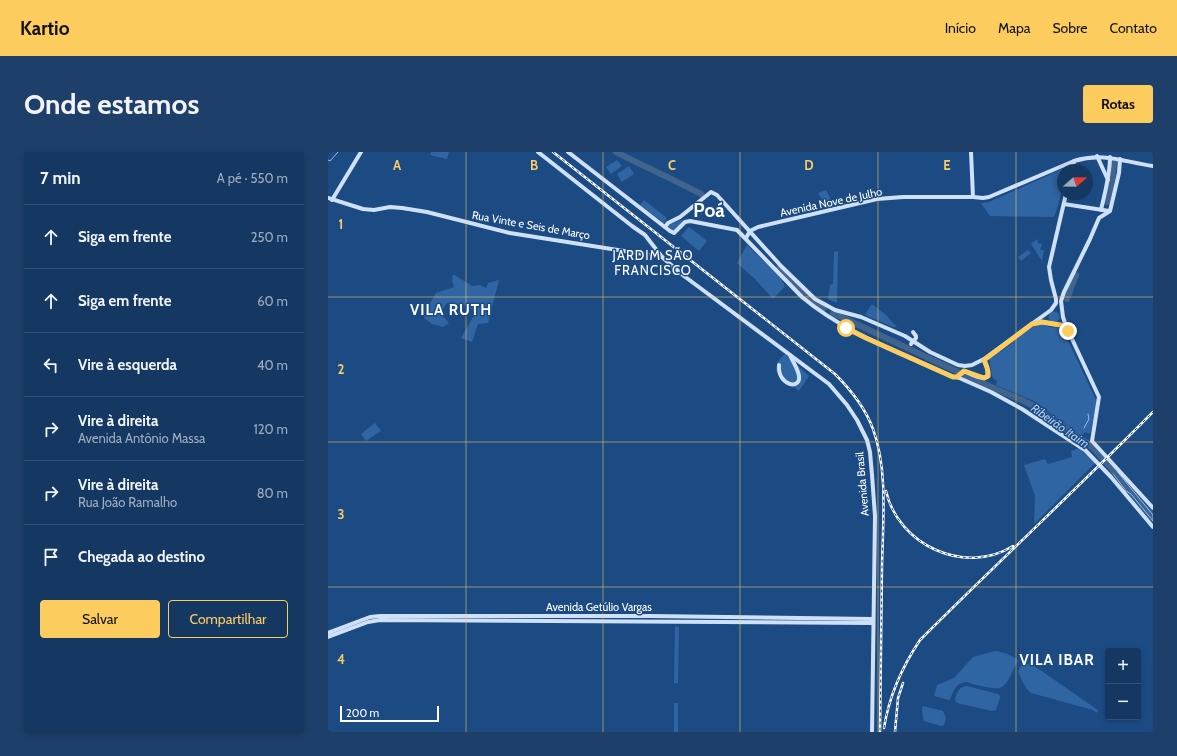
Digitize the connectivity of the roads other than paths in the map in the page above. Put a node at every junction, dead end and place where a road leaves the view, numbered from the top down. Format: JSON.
{"nodes":[{"id":1,"x":361,"y":152,"type":"edge"},
{"id":2,"x":538,"y":152,"type":"edge"},
{"id":3,"x":568,"y":152,"type":"edge"},
{"id":4,"x":971,"y":152,"type":"edge"},
{"id":5,"x":1098,"y":156,"type":"junction"},
{"id":6,"x":1110,"y":157,"type":"junction"},
{"id":7,"x":1120,"y":159,"type":"junction"},
{"id":8,"x":1074,"y":161,"type":"junction"},
{"id":9,"x":1073,"y":164,"type":"edge"},
{"id":10,"x":1153,"y":166,"type":"edge"},
{"id":11,"x":1108,"y":180,"type":"junction"},
{"id":12,"x":973,"y":197,"type":"junction"},
{"id":13,"x":330,"y":199,"type":"edge"},
{"id":14,"x":1065,"y":200,"type":"edge"},
{"id":15,"x":1064,"y":204,"type":"junction"},
{"id":16,"x":1094,"y":208,"type":"junction"},
{"id":17,"x":1101,"y":210,"type":"junction"},
{"id":18,"x":1110,"y":211,"type":"junction"},
{"id":19,"x":684,"y":214,"type":"junction"},
{"id":20,"x":1099,"y":218,"type":"junction"},
{"id":21,"x":690,"y":221,"type":"junction"},
{"id":22,"x":665,"y":227,"type":"junction"},
{"id":23,"x":750,"y":231,"type":"junction"},
{"id":24,"x":746,"y":238,"type":"junction"},
{"id":25,"x":662,"y":257,"type":"junction"},
{"id":26,"x":1054,"y":305,"type":"junction"},
{"id":27,"x":826,"y":306,"type":"junction"},
{"id":28,"x":1062,"y":308,"type":"junction"},
{"id":29,"x":835,"y":310,"type":"junction"},
{"id":30,"x":823,"y":313,"type":"junction"},
{"id":31,"x":829,"y":317,"type":"junction"},
{"id":32,"x":1032,"y":324,"type":"junction"},
{"id":33,"x":1066,"y":326,"type":"junction"},
{"id":34,"x":905,"y":336,"type":"junction"},
{"id":35,"x":912,"y":343,"type":"junction"},
{"id":36,"x":790,"y":355,"type":"junction"},
{"id":37,"x":984,"y":360,"type":"junction"},
{"id":38,"x":779,"y":365,"type":"dead end"},
{"id":39,"x":959,"y":376,"type":"junction"},
{"id":40,"x":1153,"y":508,"type":"edge"},
{"id":41,"x":1153,"y":527,"type":"edge"},
{"id":42,"x":787,"y":618,"type":"junction"},
{"id":43,"x":873,"y":621,"type":"junction"},
{"id":44,"x":772,"y":623,"type":"junction"},
{"id":45,"x":328,"y":633,"type":"edge"},
{"id":46,"x":328,"y":638,"type":"edge"},
{"id":47,"x":872,"y":732,"type":"edge"}],
"edges":[{"from":1,"to":13,"type":"main road"},
{"from":2,"to":25,"type":"main road","name":"Avenida Brasil"},
{"from":3,"to":22,"type":"main road"},
{"from":4,"to":12,"type":"main road"},
{"from":5,"to":6,"type":"main road","name":"Avenida Nove de Julho"},
{"from":5,"to":8,"type":"main road","name":"Avenida Nove de Julho"},
{"from":5,"to":11,"type":"main road"},
{"from":6,"to":7,"type":"main road","name":"Avenida Nove de Julho"},
{"from":6,"to":11,"type":"main road"},
{"from":7,"to":10,"type":"main road","name":"Avenida Nove de Julho"},
{"from":7,"to":18,"type":"main road"},
{"from":8,"to":9,"type":"main road"},
{"from":8,"to":12,"type":"main road","name":"Avenida Nove de Julho"},
{"from":11,"to":17,"type":"main road"},
{"from":12,"to":23,"type":"main road","name":"Avenida Nove de Julho"},
{"from":13,"to":25,"type":"main road","name":"Rua Vinte e Seis de Março"},
{"from":14,"to":15,"type":"main road"},
{"from":15,"to":16,"type":"main road"},
{"from":15,"to":26,"type":"main road"},
{"from":16,"to":17,"type":"main road"},
{"from":16,"to":20,"type":"main road"},
{"from":17,"to":18,"type":"main road"},
{"from":18,"to":20,"type":"main road"},
{"from":19,"to":21,"type":"main road"},
{"from":19,"to":22,"type":"main road"},
{"from":19,"to":23,"type":"main road"},
{"from":20,"to":28,"type":"main road"},
{"from":21,"to":22,"type":"main road"},
{"from":21,"to":24,"type":"main road"},
{"from":23,"to":24,"type":"main road"},
{"from":23,"to":27,"type":"main road"},
{"from":24,"to":30,"type":"main road"},
{"from":25,"to":36,"type":"main road","name":"Avenida Brasil"},
{"from":26,"to":28,"type":"main road"},
{"from":26,"to":32,"type":"main road"},
{"from":27,"to":29,"type":"main road"},
{"from":27,"to":30,"type":"main road"},
{"from":28,"to":33,"type":"main road"},
{"from":29,"to":31,"type":"main road"},
{"from":29,"to":34,"type":"main road"},
{"from":30,"to":31,"type":"main road"},
{"from":31,"to":39,"type":"main road"},
{"from":32,"to":33,"type":"main road"},
{"from":32,"to":37,"type":"main road"},
{"from":33,"to":40,"type":"main road"},
{"from":34,"to":35,"type":"main road"},
{"from":34,"to":35,"type":"main road"},
{"from":35,"to":37,"type":"main road"},
{"from":36,"to":38,"type":"main road"},
{"from":36,"to":43,"type":"main road","name":"Avenida Brasil"},
{"from":37,"to":39,"type":"main road"},
{"from":39,"to":41,"type":"main road"},
{"from":42,"to":43,"type":"main road","name":"Avenida Getúlio Vargas"},
{"from":42,"to":44,"type":"main road"},
{"from":42,"to":45,"type":"main road","name":"Avenida Getúlio Vargas"},
{"from":43,"to":44,"type":"main road","name":"Avenida Getúlio Vargas"},
{"from":43,"to":47,"type":"main road","name":"Avenida Brasil"},
{"from":44,"to":46,"type":"main road","name":"Avenida Getúlio Vargas"}]}
